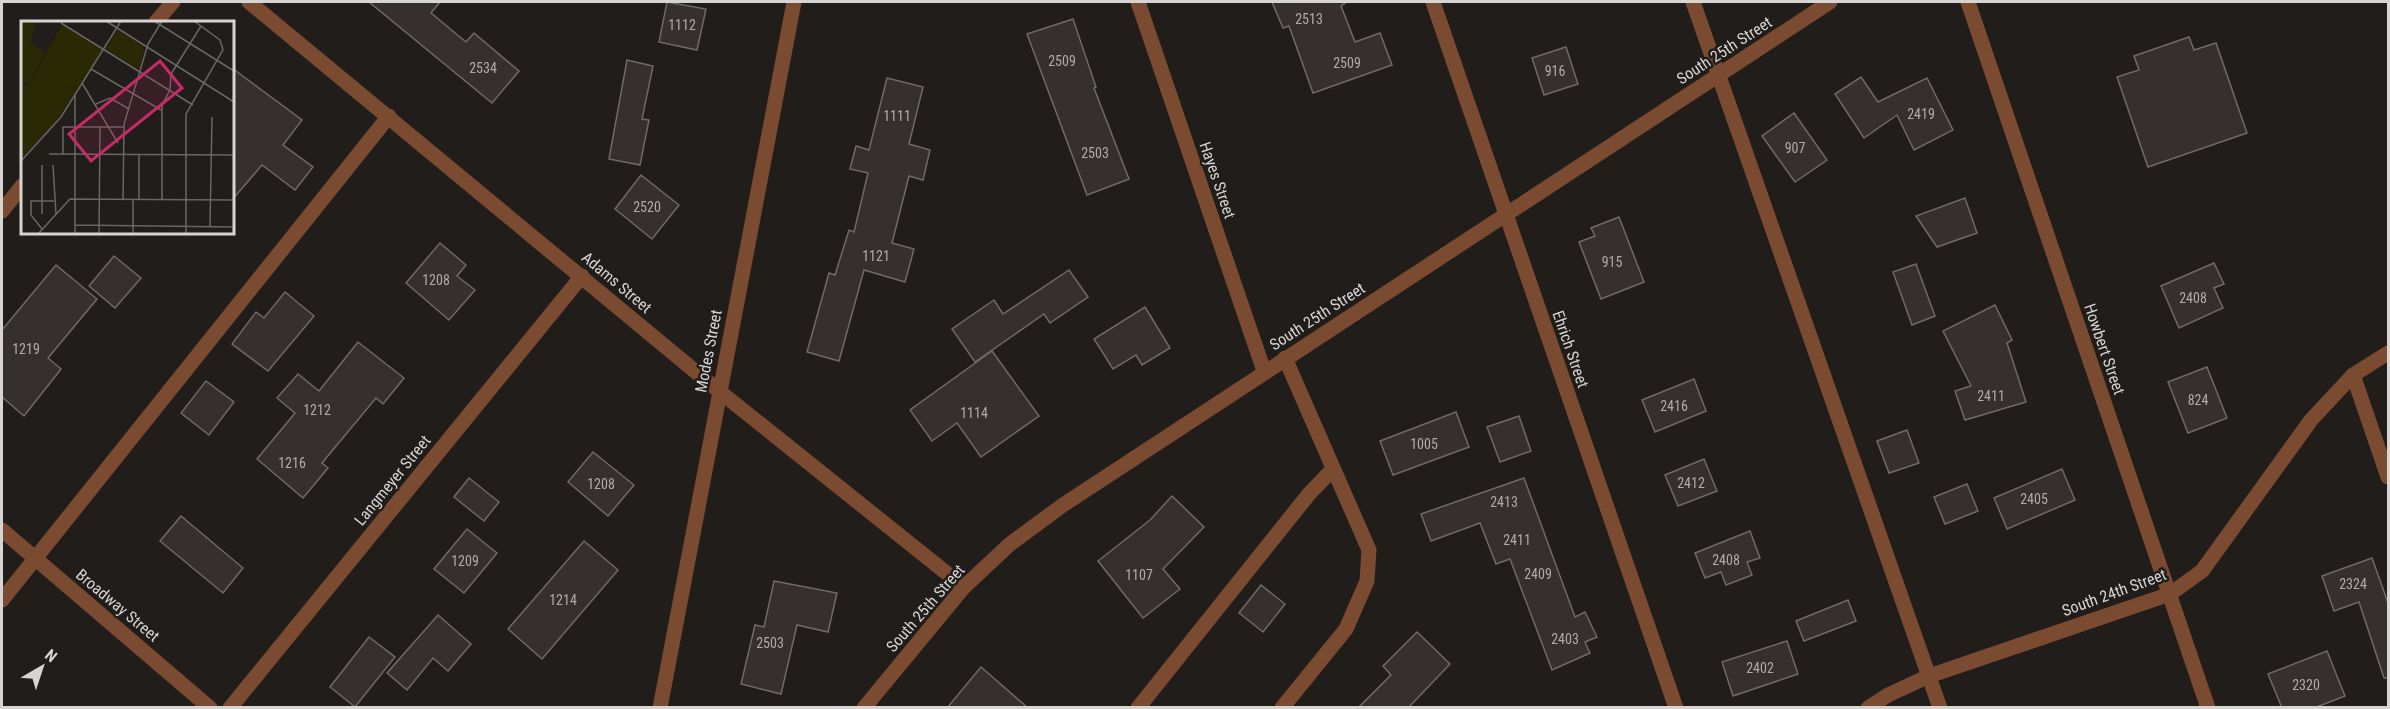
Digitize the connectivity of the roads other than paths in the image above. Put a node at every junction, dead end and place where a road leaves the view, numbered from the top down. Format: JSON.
{"nodes":[{"id":1,"x":174,"y":2,"type":"edge"},
{"id":2,"x":249,"y":2,"type":"edge"},
{"id":3,"x":794,"y":2,"type":"edge"},
{"id":4,"x":1138,"y":2,"type":"edge"},
{"id":5,"x":1433,"y":2,"type":"edge"},
{"id":6,"x":1693,"y":2,"type":"edge"},
{"id":7,"x":1830,"y":2,"type":"edge"},
{"id":8,"x":1968,"y":2,"type":"edge"},
{"id":9,"x":157,"y":21,"type":"edge"},
{"id":10,"x":1718,"y":75,"type":"junction"},
{"id":11,"x":389,"y":116,"type":"junction"},
{"id":12,"x":21,"y":187,"type":"edge"},
{"id":13,"x":2,"y":211,"type":"edge"},
{"id":14,"x":1507,"y":215,"type":"junction"},
{"id":15,"x":582,"y":276,"type":"junction"},
{"id":16,"x":2388,"y":353,"type":"edge"},
{"id":17,"x":1285,"y":358,"type":"junction"},
{"id":18,"x":1264,"y":371,"type":"junction"},
{"id":19,"x":2353,"y":375,"type":"junction"},
{"id":20,"x":719,"y":391,"type":"junction"},
{"id":21,"x":1333,"y":469,"type":"junction"},
{"id":22,"x":2388,"y":477,"type":"edge"},
{"id":23,"x":2,"y":530,"type":"edge"},
{"id":24,"x":35,"y":558,"type":"junction"},
{"id":25,"x":964,"y":587,"type":"junction"},
{"id":26,"x":2170,"y":594,"type":"junction"},
{"id":27,"x":2,"y":600,"type":"edge"},
{"id":28,"x":1929,"y":676,"type":"junction"},
{"id":29,"x":210,"y":708,"type":"edge"},
{"id":30,"x":230,"y":708,"type":"edge"},
{"id":31,"x":660,"y":708,"type":"edge"},
{"id":32,"x":864,"y":708,"type":"edge"},
{"id":33,"x":1138,"y":708,"type":"edge"},
{"id":34,"x":1282,"y":708,"type":"edge"},
{"id":35,"x":1676,"y":708,"type":"edge"},
{"id":36,"x":1868,"y":708,"type":"edge"},
{"id":37,"x":1940,"y":708,"type":"edge"},
{"id":38,"x":2208,"y":708,"type":"edge"}],
"edges":[{"from":1,"to":9,"type":"street"},
{"from":2,"to":11,"type":"street","name":"Adams Street"},
{"from":3,"to":20,"type":"street","name":"Modes Street"},
{"from":4,"to":18,"type":"street","name":"Hayes Street"},
{"from":5,"to":14,"type":"street","name":"Ehrich Street"},
{"from":6,"to":10,"type":"street"},
{"from":7,"to":10,"type":"street","name":"South 25th Street"},
{"from":8,"to":26,"type":"street","name":"Howbert Street"},
{"from":10,"to":14,"type":"street","name":"South 25th Street"},
{"from":10,"to":28,"type":"street"},
{"from":11,"to":15,"type":"street","name":"Adams Street"},
{"from":11,"to":24,"type":"street"},
{"from":12,"to":13,"type":"street"},
{"from":14,"to":17,"type":"street","name":"South 25th Street"},
{"from":14,"to":35,"type":"street","name":"Ehrich Street"},
{"from":15,"to":20,"type":"street","name":"Adams Street"},
{"from":15,"to":30,"type":"street","name":"Langmeyer Street"},
{"from":16,"to":19,"type":"street","name":"South 24th Street"},
{"from":17,"to":18,"type":"street","name":"South 25th Street"},
{"from":17,"to":21,"type":"street"},
{"from":18,"to":25,"type":"street","name":"South 25th Street"},
{"from":19,"to":22,"type":"street"},
{"from":19,"to":26,"type":"street","name":"South 24th Street"},
{"from":20,"to":25,"type":"street","name":"Adams Street"},
{"from":20,"to":31,"type":"street","name":"Modes Street"},
{"from":21,"to":33,"type":"street"},
{"from":21,"to":34,"type":"street"},
{"from":23,"to":24,"type":"street","name":"Broadway Street"},
{"from":24,"to":27,"type":"street"},
{"from":24,"to":29,"type":"street","name":"Broadway Street"},
{"from":25,"to":32,"type":"street","name":"South 25th Street"},
{"from":26,"to":28,"type":"street","name":"South 24th Street"},
{"from":26,"to":38,"type":"street","name":"Howbert Street"},
{"from":28,"to":36,"type":"street","name":"South 24th Street"},
{"from":28,"to":37,"type":"street"}]}
